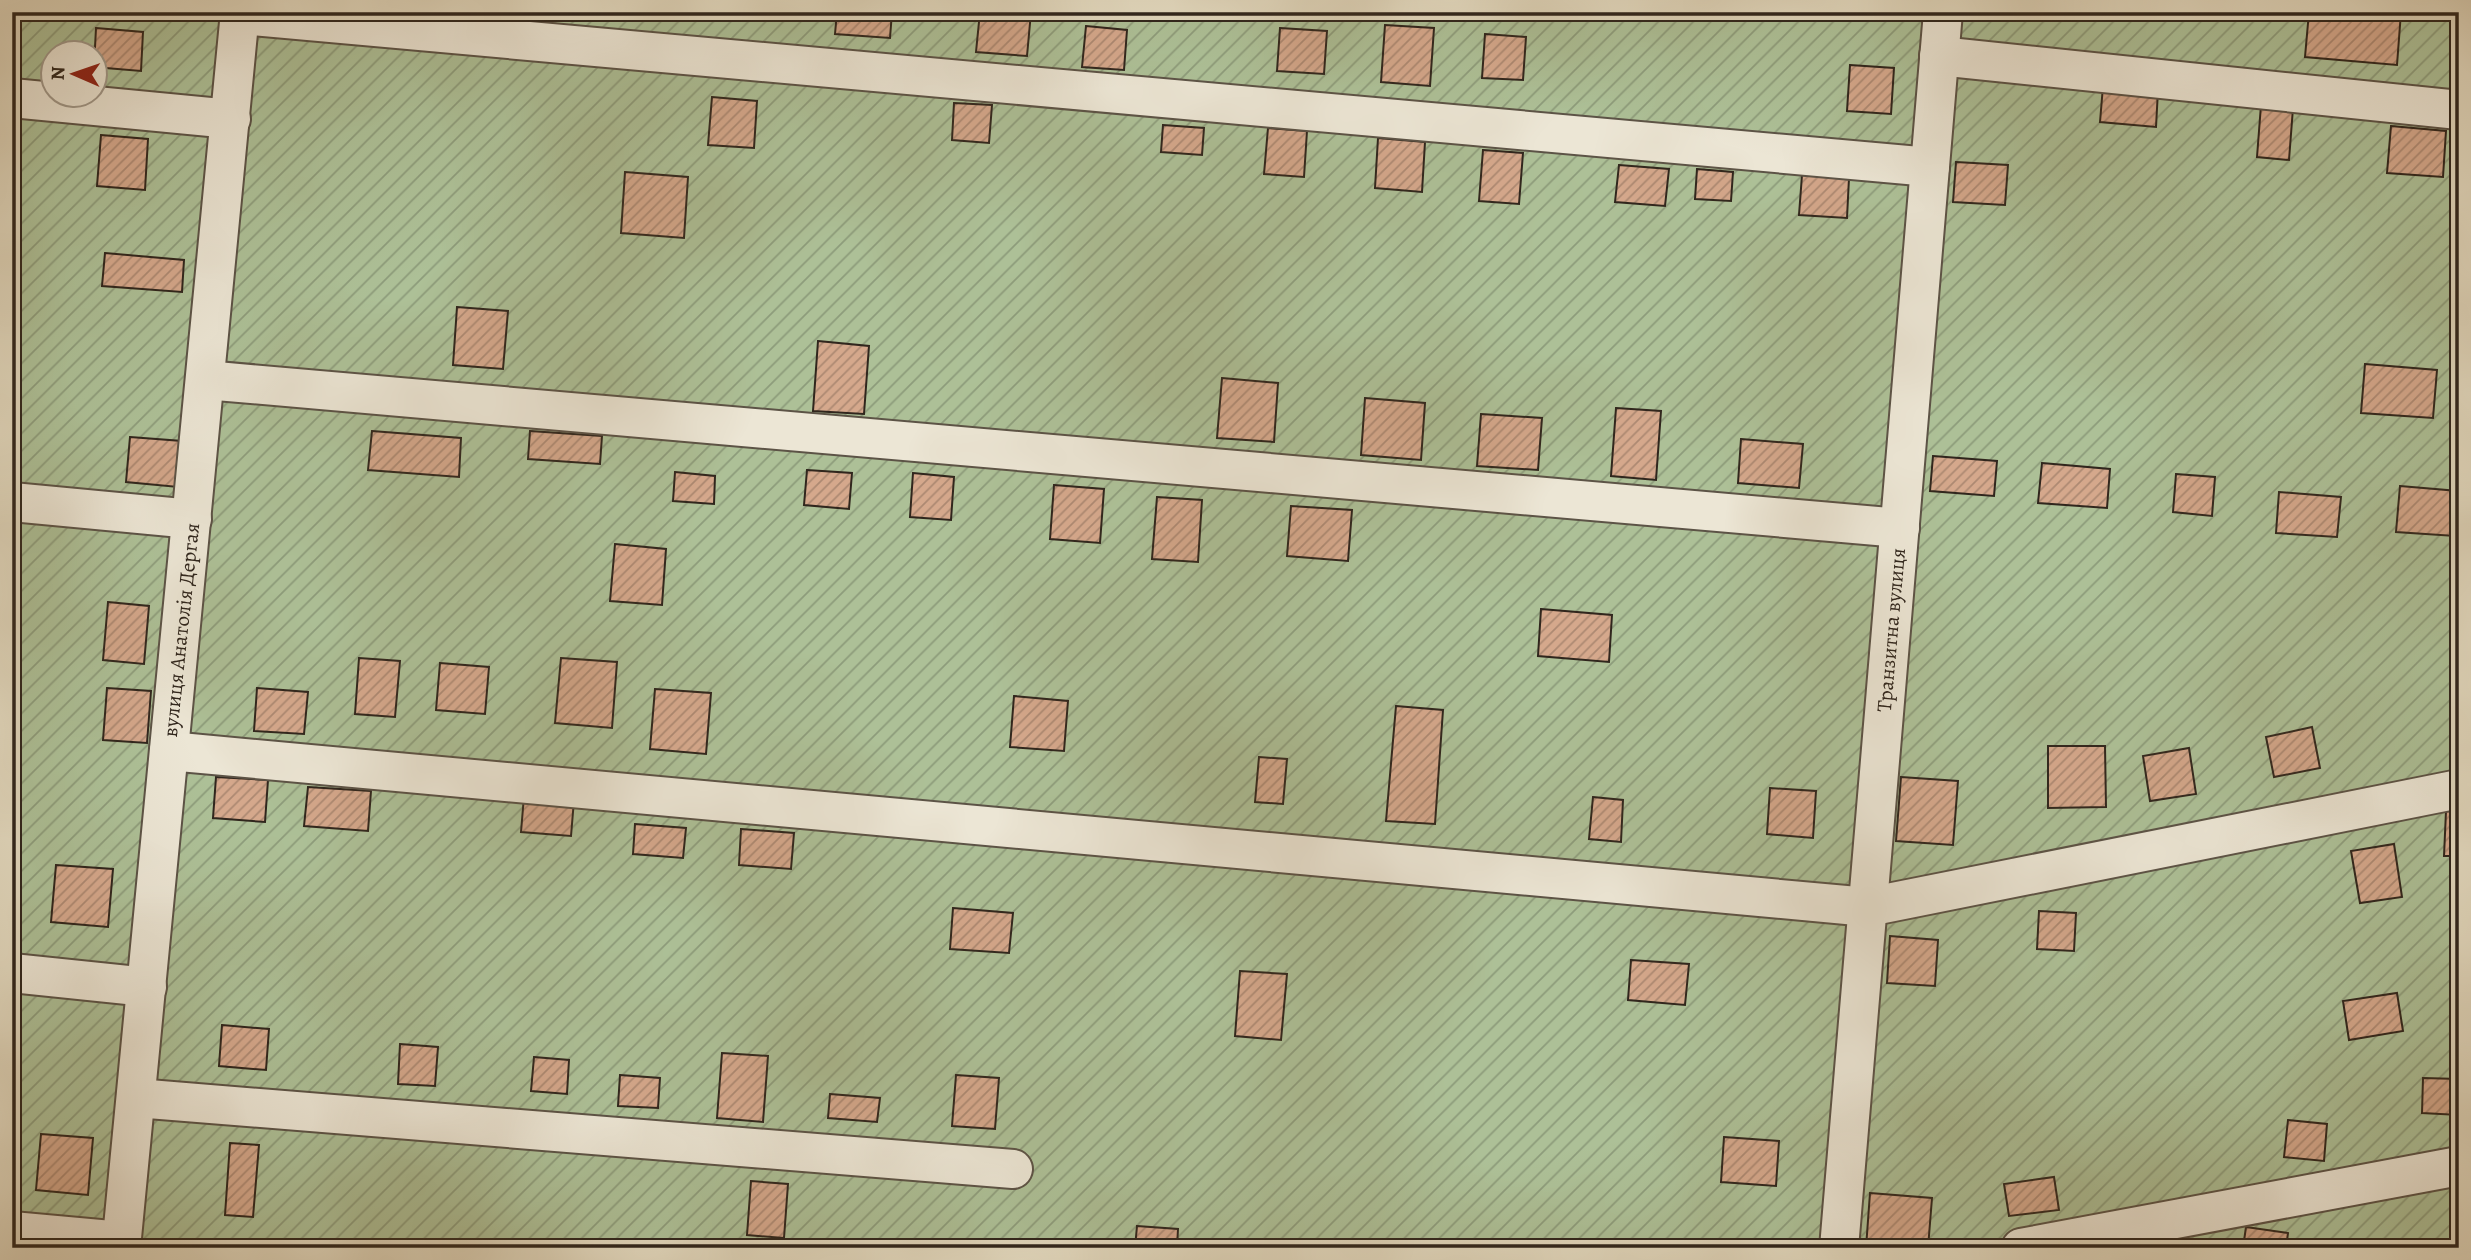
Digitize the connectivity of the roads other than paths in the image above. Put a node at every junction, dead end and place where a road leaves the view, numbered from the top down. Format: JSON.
{"nodes":[{"id":1,"x":1943,"y":12,"type":"edge"},
{"id":2,"x":240,"y":13,"type":"edge"},
{"id":3,"x":1940,"y":56,"type":"junction"},
{"id":4,"x":12,"y":98,"type":"edge"},
{"id":5,"x":2459,"y":110,"type":"edge"},
{"id":6,"x":231,"y":119,"type":"junction"},
{"id":7,"x":1930,"y":167,"type":"junction"},
{"id":8,"x":205,"y":380,"type":"junction"},
{"id":9,"x":12,"y":502,"type":"edge"},
{"id":10,"x":192,"y":519,"type":"junction"},
{"id":11,"x":1900,"y":528,"type":"junction"},
{"id":12,"x":169,"y":751,"type":"junction"},
{"id":13,"x":2459,"y":789,"type":"edge"},
{"id":14,"x":1868,"y":907,"type":"junction"},
{"id":15,"x":12,"y":973,"type":"edge"},
{"id":16,"x":147,"y":987,"type":"junction"},
{"id":17,"x":136,"y":1098,"type":"junction"},
{"id":18,"x":2459,"y":1166,"type":"edge"},
{"id":19,"x":1013,"y":1168,"type":"dead end"},
{"id":20,"x":12,"y":1231,"type":"edge"},
{"id":21,"x":122,"y":1245,"type":"edge"},
{"id":22,"x":1839,"y":1248,"type":"edge"},
{"id":23,"x":2021,"y":1248,"type":"edge"}],
"edges":[{"from":1,"to":3,"type":"street","name":"Транзитна вулиця"},
{"from":2,"to":6,"type":"street","name":"вулиця Анатолія Дергая"},
{"from":2,"to":7,"type":"street"},
{"from":3,"to":5,"type":"street"},
{"from":3,"to":7,"type":"street","name":"Транзитна вулиця"},
{"from":4,"to":6,"type":"street"},
{"from":6,"to":8,"type":"street","name":"вулиця Анатолія Дергая"},
{"from":7,"to":11,"type":"street","name":"Транзитна вулиця"},
{"from":8,"to":10,"type":"street","name":"вулиця Анатолія Дергая"},
{"from":8,"to":11,"type":"street"},
{"from":9,"to":10,"type":"street"},
{"from":10,"to":12,"type":"street","name":"вулиця Анатолія Дергая"},
{"from":11,"to":14,"type":"street","name":"Транзитна вулиця"},
{"from":12,"to":14,"type":"street"},
{"from":12,"to":16,"type":"street","name":"вулиця Анатолія Дергая"},
{"from":13,"to":14,"type":"street"},
{"from":14,"to":22,"type":"street","name":"Транзитна вулиця"},
{"from":15,"to":16,"type":"street"},
{"from":16,"to":17,"type":"street","name":"вулиця Анатолія Дергая"},
{"from":17,"to":19,"type":"street"},
{"from":17,"to":21,"type":"street","name":"вулиця Анатолія Дергая"},
{"from":18,"to":23,"type":"street"},
{"from":20,"to":21,"type":"street"}]}
